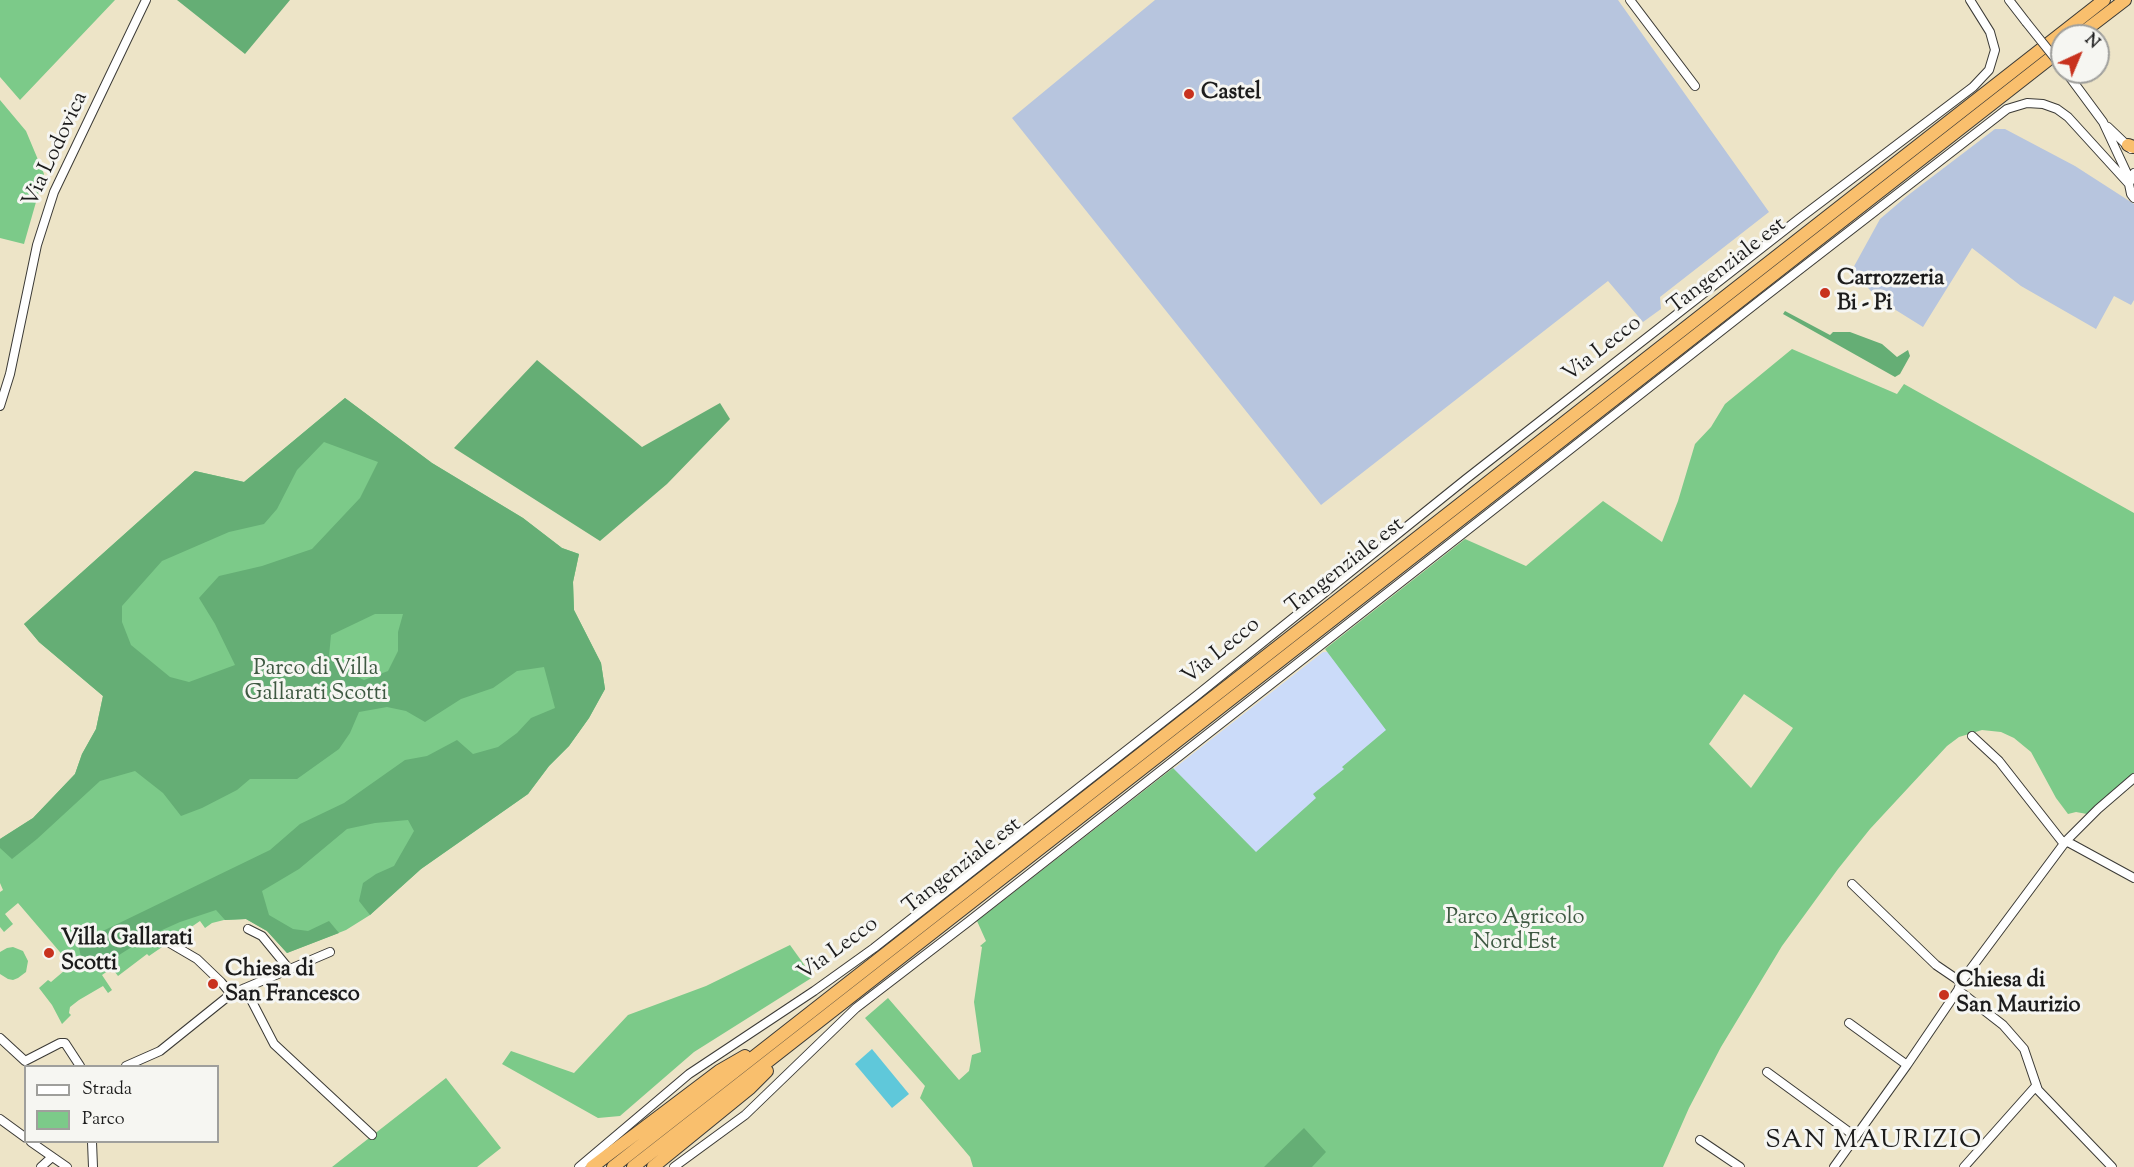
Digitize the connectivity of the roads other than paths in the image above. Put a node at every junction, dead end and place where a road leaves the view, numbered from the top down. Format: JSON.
{"nodes":[{"id":1,"x":146,"y":0,"type":"edge"},
{"id":2,"x":1630,"y":0,"type":"edge"},
{"id":3,"x":1970,"y":0,"type":"edge"},
{"id":4,"x":2009,"y":0,"type":"edge"},
{"id":5,"x":2104,"y":0,"type":"edge"},
{"id":6,"x":2125,"y":0,"type":"edge"},
{"id":7,"x":2134,"y":0,"type":"edge"},
{"id":8,"x":2094,"y":24,"type":"edge"},
{"id":9,"x":2103,"y":24,"type":"edge"},
{"id":10,"x":2050,"y":52,"type":"edge"},
{"id":11,"x":2050,"y":58,"type":"edge"},
{"id":12,"x":2076,"y":84,"type":"edge"},
{"id":13,"x":1695,"y":86,"type":"dead end"},
{"id":14,"x":2103,"y":122,"type":"junction"},
{"id":15,"x":2132,"y":148,"type":"edge"},
{"id":16,"x":2131,"y":179,"type":"edge"},
{"id":17,"x":2134,"y":198,"type":"edge"},
{"id":18,"x":2,"y":392,"type":"edge"},
{"id":19,"x":0,"y":406,"type":"edge"},
{"id":20,"x":1972,"y":736,"type":"dead end"},
{"id":21,"x":2134,"y":778,"type":"edge"},
{"id":22,"x":2065,"y":843,"type":"junction"},
{"id":23,"x":2134,"y":878,"type":"edge"},
{"id":24,"x":1852,"y":884,"type":"dead end"},
{"id":25,"x":248,"y":929,"type":"dead end"},
{"id":26,"x":168,"y":942,"type":"dead end"},
{"id":27,"x":330,"y":952,"type":"dead end"},
{"id":28,"x":288,"y":969,"type":"junction"},
{"id":29,"x":1960,"y":986,"type":"junction"},
{"id":30,"x":245,"y":988,"type":"junction"},
{"id":31,"x":231,"y":994,"type":"junction"},
{"id":32,"x":1849,"y":1023,"type":"dead end"},
{"id":33,"x":788,"y":1030,"type":"junction"},
{"id":34,"x":799,"y":1037,"type":"junction"},
{"id":35,"x":0,"y":1038,"type":"edge"},
{"id":36,"x":8,"y":1046,"type":"junction"},
{"id":37,"x":0,"y":1054,"type":"edge"},
{"id":38,"x":79,"y":1065,"type":"edge"},
{"id":39,"x":128,"y":1065,"type":"edge"},
{"id":40,"x":1907,"y":1065,"type":"junction"},
{"id":41,"x":1767,"y":1072,"type":"dead end"},
{"id":42,"x":2035,"y":1083,"type":"junction"},
{"id":43,"x":0,"y":1119,"type":"edge"},
{"id":44,"x":372,"y":1135,"type":"dead end"},
{"id":45,"x":24,"y":1137,"type":"edge"},
{"id":46,"x":1856,"y":1137,"type":"junction"},
{"id":47,"x":1700,"y":1140,"type":"dead end"},
{"id":48,"x":32,"y":1143,"type":"edge"},
{"id":49,"x":92,"y":1143,"type":"edge"},
{"id":50,"x":52,"y":1157,"type":"junction"},
{"id":51,"x":41,"y":1167,"type":"edge"},
{"id":52,"x":67,"y":1167,"type":"edge"},
{"id":53,"x":93,"y":1167,"type":"edge"},
{"id":54,"x":579,"y":1167,"type":"edge"},
{"id":55,"x":592,"y":1167,"type":"edge"},
{"id":56,"x":613,"y":1167,"type":"edge"},
{"id":57,"x":633,"y":1167,"type":"edge"},
{"id":58,"x":653,"y":1167,"type":"edge"},
{"id":59,"x":674,"y":1167,"type":"edge"},
{"id":60,"x":1740,"y":1167,"type":"edge"},
{"id":61,"x":1834,"y":1167,"type":"edge"},
{"id":62,"x":1964,"y":1167,"type":"edge"},
{"id":63,"x":2112,"y":1167,"type":"edge"}],
"edges":[{"from":1,"to":18,"type":"street","name":"Via Lodovica"},
{"from":2,"to":13,"type":"street"},
{"from":3,"to":54,"type":"street","name":"Via Lecco"},
{"from":4,"to":10,"type":"street","bridge":true},
{"from":5,"to":33,"type":"highway","name":"Tangenziale est"},
{"from":6,"to":8,"type":"highway"},
{"from":7,"to":9,"type":"highway"},
{"from":11,"to":34,"type":"highway","name":"Tangenziale est"},
{"from":12,"to":14,"type":"street"},
{"from":14,"to":15,"type":"street"},
{"from":14,"to":16,"type":"street"},
{"from":16,"to":17,"type":"street"},
{"from":16,"to":59,"type":"street"},
{"from":18,"to":19,"type":"street","name":"Via Lodovica"},
{"from":20,"to":22,"type":"street"},
{"from":21,"to":22,"type":"street"},
{"from":22,"to":23,"type":"street"},
{"from":22,"to":29,"type":"street"},
{"from":24,"to":29,"type":"street"},
{"from":25,"to":28,"type":"street"},
{"from":26,"to":31,"type":"street"},
{"from":27,"to":28,"type":"street"},
{"from":28,"to":30,"type":"street"},
{"from":29,"to":40,"type":"street"},
{"from":29,"to":42,"type":"street"},
{"from":30,"to":31,"type":"street"},
{"from":30,"to":44,"type":"street"},
{"from":31,"to":39,"type":"street"},
{"from":32,"to":40,"type":"street"},
{"from":33,"to":55,"type":"highway"},
{"from":33,"to":56,"type":"highway","name":"Tangenziale est"},
{"from":34,"to":57,"type":"highway","name":"Tangenziale est"},
{"from":34,"to":58,"type":"highway"},
{"from":35,"to":36,"type":"street"},
{"from":36,"to":37,"type":"street"},
{"from":36,"to":38,"type":"street"},
{"from":40,"to":46,"type":"street"},
{"from":41,"to":46,"type":"street"},
{"from":42,"to":62,"type":"street"},
{"from":42,"to":63,"type":"street"},
{"from":43,"to":45,"type":"street"},
{"from":46,"to":61,"type":"street"},
{"from":47,"to":60,"type":"street"},
{"from":48,"to":50,"type":"street"},
{"from":49,"to":53,"type":"street"},
{"from":50,"to":51,"type":"street"},
{"from":50,"to":52,"type":"street"}]}
